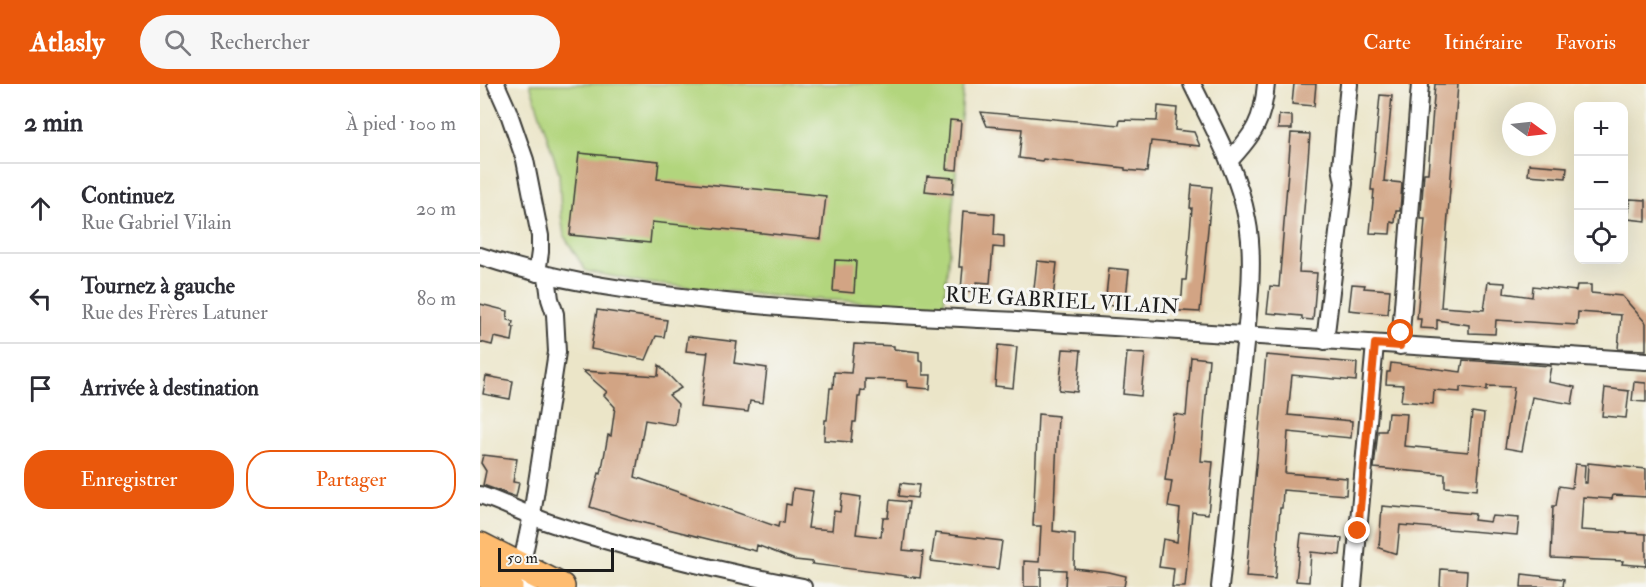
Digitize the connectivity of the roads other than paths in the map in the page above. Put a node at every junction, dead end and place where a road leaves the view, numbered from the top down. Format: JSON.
{"nodes":[{"id":1,"x":496,"y":84,"type":"edge"},
{"id":2,"x":1192,"y":84,"type":"edge"},
{"id":3,"x":1266,"y":84,"type":"edge"},
{"id":4,"x":1349,"y":84,"type":"edge"},
{"id":5,"x":1420,"y":84,"type":"edge"},
{"id":6,"x":1229,"y":161,"type":"junction"},
{"id":7,"x":480,"y":256,"type":"edge"},
{"id":8,"x":542,"y":274,"type":"junction"},
{"id":9,"x":1246,"y":334,"type":"junction"},
{"id":10,"x":1325,"y":341,"type":"junction"},
{"id":11,"x":1375,"y":344,"type":"junction"},
{"id":12,"x":1400,"y":346,"type":"junction"},
{"id":13,"x":1646,"y":361,"type":"edge"},
{"id":14,"x":480,"y":495,"type":"edge"},
{"id":15,"x":532,"y":515,"type":"junction"},
{"id":16,"x":504,"y":565,"type":"edge"},
{"id":17,"x":561,"y":587,"type":"edge"},
{"id":18,"x":803,"y":587,"type":"edge"},
{"id":19,"x":1221,"y":587,"type":"edge"},
{"id":20,"x":1353,"y":587,"type":"edge"}],
"edges":[{"from":1,"to":8,"type":"street"},
{"from":2,"to":6,"type":"street"},
{"from":3,"to":6,"type":"street"},
{"from":4,"to":10,"type":"street"},
{"from":5,"to":12,"type":"street"},
{"from":6,"to":9,"type":"street"},
{"from":7,"to":8,"type":"street","name":"RUE GABRIEL VILAIN"},
{"from":8,"to":9,"type":"street","name":"RUE GABRIEL VILAIN"},
{"from":8,"to":15,"type":"street"},
{"from":9,"to":10,"type":"street","name":"RUE GABRIEL VILAIN"},
{"from":9,"to":19,"type":"street"},
{"from":10,"to":11,"type":"street","name":"RUE GABRIEL VILAIN"},
{"from":11,"to":12,"type":"street","name":"RUE GABRIEL VILAIN"},
{"from":11,"to":20,"type":"street"},
{"from":12,"to":13,"type":"street","name":"RUE GABRIEL VILAIN"},
{"from":14,"to":15,"type":"street"},
{"from":15,"to":16,"type":"street"},
{"from":15,"to":18,"type":"street"},
{"from":16,"to":17,"type":"main road"}]}
